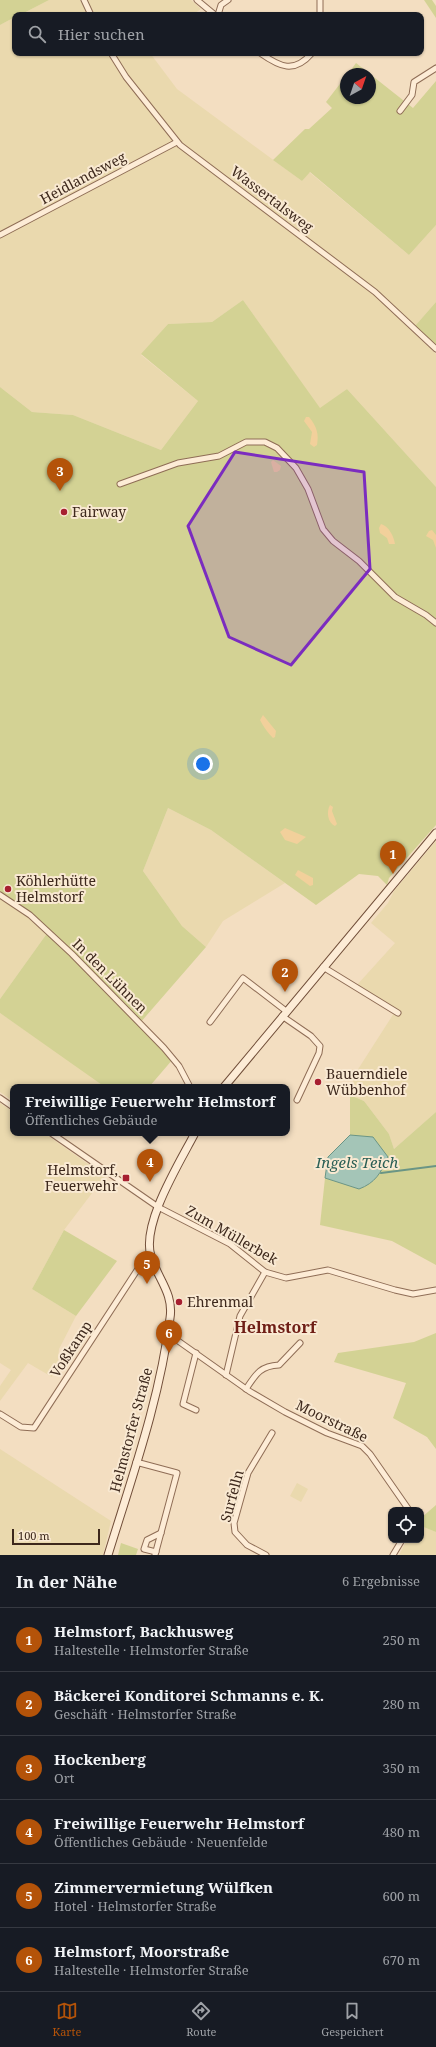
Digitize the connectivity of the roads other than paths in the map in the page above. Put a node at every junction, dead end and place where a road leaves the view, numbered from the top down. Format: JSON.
{"nodes":[{"id":1,"x":84,"y":0,"type":"edge"},
{"id":2,"x":197,"y":0,"type":"edge"},
{"id":3,"x":228,"y":0,"type":"edge"},
{"id":4,"x":320,"y":0,"type":"edge"},
{"id":5,"x":90,"y":12,"type":"edge"},
{"id":6,"x":212,"y":12,"type":"edge"},
{"id":7,"x":218,"y":12,"type":"edge"},
{"id":8,"x":320,"y":12,"type":"edge"},
{"id":9,"x":113,"y":56,"type":"edge"},
{"id":10,"x":264,"y":56,"type":"edge"},
{"id":11,"x":309,"y":56,"type":"edge"},
{"id":12,"x":436,"y":68,"type":"edge"},
{"id":13,"x":400,"y":110,"type":"dead end"},
{"id":14,"x":177,"y":142,"type":"junction"},
{"id":15,"x":0,"y":235,"type":"edge"},
{"id":16,"x":436,"y":349,"type":"edge"},
{"id":17,"x":120,"y":484,"type":"dead end"},
{"id":18,"x":436,"y":623,"type":"edge"},
{"id":19,"x":436,"y":832,"type":"edge"},
{"id":20,"x":0,"y":895,"type":"edge"},
{"id":21,"x":323,"y":967,"type":"junction"},
{"id":22,"x":284,"y":1013,"type":"junction"},
{"id":23,"x":398,"y":1013,"type":"dead end"},
{"id":24,"x":210,"y":1022,"type":"dead end"},
{"id":25,"x":188,"y":1084,"type":"edge"},
{"id":26,"x":226,"y":1084,"type":"edge"},
{"id":27,"x":0,"y":1098,"type":"edge"},
{"id":28,"x":297,"y":1100,"type":"dead end"},
{"id":29,"x":10,"y":1105,"type":"edge"},
{"id":30,"x":54,"y":1136,"type":"edge"},
{"id":31,"x":194,"y":1136,"type":"edge"},
{"id":32,"x":158,"y":1207,"type":"junction"},
{"id":33,"x":150,"y":1254,"type":"junction"},
{"id":34,"x":265,"y":1272,"type":"junction"},
{"id":35,"x":436,"y":1290,"type":"edge"},
{"id":36,"x":168,"y":1337,"type":"junction"},
{"id":37,"x":300,"y":1342,"type":"dead end"},
{"id":38,"x":196,"y":1354,"type":"junction"},
{"id":39,"x":226,"y":1376,"type":"junction"},
{"id":40,"x":246,"y":1389,"type":"junction"},
{"id":41,"x":196,"y":1410,"type":"dead end"},
{"id":42,"x":0,"y":1414,"type":"edge"},
{"id":43,"x":272,"y":1433,"type":"dead end"},
{"id":44,"x":136,"y":1462,"type":"junction"},
{"id":45,"x":407,"y":1507,"type":"edge"},
{"id":46,"x":161,"y":1533,"type":"junction"},
{"id":47,"x":400,"y":1543,"type":"edge"},
{"id":48,"x":155,"y":1553,"type":"edge"},
{"id":49,"x":108,"y":1555,"type":"edge"},
{"id":50,"x":266,"y":1555,"type":"edge"},
{"id":51,"x":393,"y":1555,"type":"edge"}],
"edges":[{"from":1,"to":5,"type":"street"},
{"from":2,"to":6,"type":"street"},
{"from":3,"to":7,"type":"street"},
{"from":4,"to":8,"type":"street"},
{"from":9,"to":14,"type":"street","name":"Wassertalsweg"},
{"from":10,"to":11,"type":"street"},
{"from":12,"to":13,"type":"street"},
{"from":14,"to":15,"type":"street","name":"Heidlandsweg"},
{"from":14,"to":16,"type":"street","name":"Wassertalsweg"},
{"from":17,"to":18,"type":"street"},
{"from":19,"to":21,"type":"main road"},
{"from":20,"to":25,"type":"street","name":"In den Lühnen"},
{"from":21,"to":22,"type":"main road"},
{"from":21,"to":23,"type":"street"},
{"from":22,"to":24,"type":"street"},
{"from":22,"to":26,"type":"main road"},
{"from":22,"to":28,"type":"street"},
{"from":27,"to":29,"type":"street"},
{"from":30,"to":32,"type":"street","name":"Zum Müllerbek"},
{"from":31,"to":32,"type":"main road","name":"Helmstorfer Straße"},
{"from":32,"to":33,"type":"main road","name":"Helmstorfer Straße"},
{"from":32,"to":34,"type":"street","name":"Zum Müllerbek"},
{"from":33,"to":36,"type":"main road","name":"Helmstorfer Straße"},
{"from":33,"to":42,"type":"street","name":"Voßkamp"},
{"from":34,"to":35,"type":"street","name":"Zum Müllerbek"},
{"from":34,"to":39,"type":"street"},
{"from":36,"to":38,"type":"street","name":"Moorstraße"},
{"from":36,"to":44,"type":"main road","name":"Helmstorfer Straße"},
{"from":37,"to":40,"type":"street"},
{"from":38,"to":39,"type":"street","name":"Moorstraße"},
{"from":38,"to":41,"type":"street"},
{"from":39,"to":40,"type":"street","name":"Moorstraße"},
{"from":40,"to":45,"type":"street","name":"Moorstraße"},
{"from":43,"to":50,"type":"street","name":"Surfelln"},
{"from":44,"to":46,"type":"street"},
{"from":44,"to":49,"type":"main road","name":"Helmstorfer Straße"},
{"from":46,"to":48,"type":"street"},
{"from":46,"to":48,"type":"street"},
{"from":47,"to":51,"type":"street"}]}
